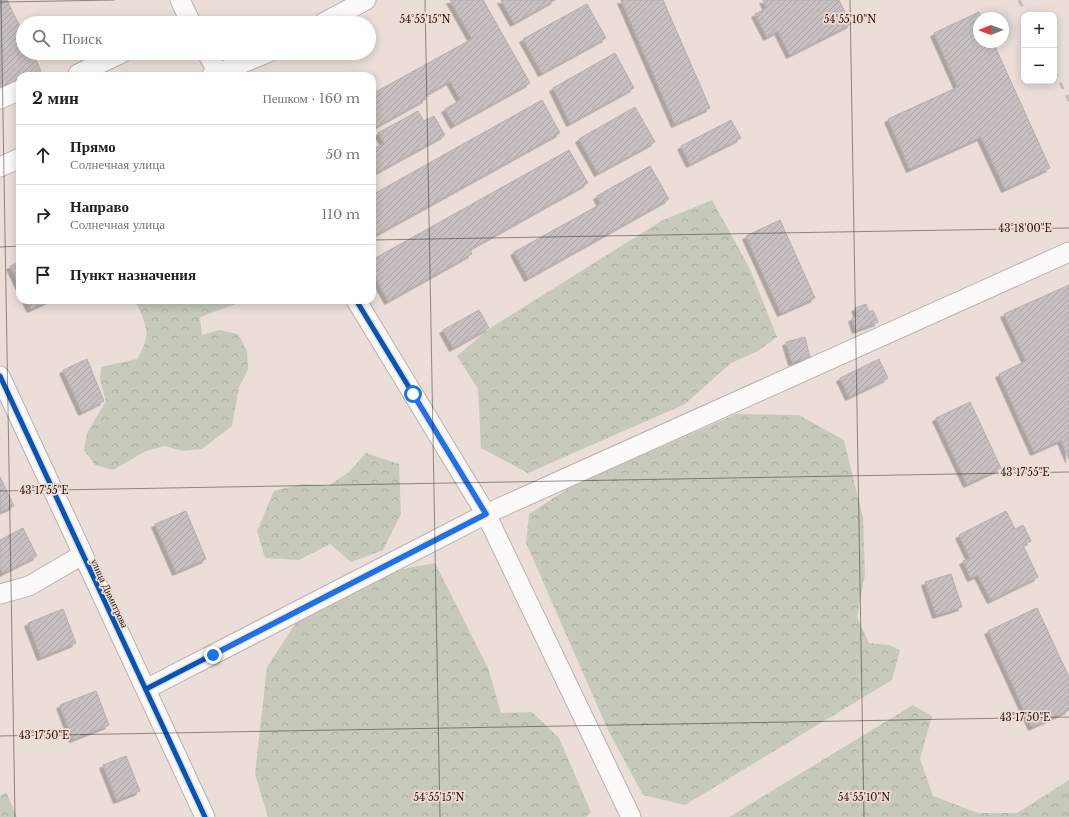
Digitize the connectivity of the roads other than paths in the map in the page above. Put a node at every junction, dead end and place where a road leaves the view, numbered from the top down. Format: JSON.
{"nodes":[{"id":1,"x":180,"y":0,"type":"edge"},
{"id":2,"x":366,"y":0,"type":"edge"},
{"id":3,"x":186,"y":16,"type":"edge"},
{"id":4,"x":336,"y":16,"type":"edge"},
{"id":5,"x":107,"y":60,"type":"edge"},
{"id":6,"x":210,"y":60,"type":"edge"},
{"id":7,"x":251,"y":60,"type":"edge"},
{"id":8,"x":82,"y":72,"type":"edge"},
{"id":9,"x":216,"y":72,"type":"edge"},
{"id":10,"x":224,"y":72,"type":"edge"},
{"id":11,"x":16,"y":92,"type":"edge"},
{"id":12,"x":0,"y":99,"type":"edge"},
{"id":13,"x":1069,"y":252,"type":"edge"},
{"id":14,"x":358,"y":304,"type":"edge"},
{"id":15,"x":0,"y":376,"type":"edge"},
{"id":16,"x":486,"y":514,"type":"junction"},
{"id":17,"x":82,"y":555,"type":"junction"},
{"id":18,"x":0,"y":594,"type":"edge"},
{"id":19,"x":146,"y":689,"type":"junction"},
{"id":20,"x":205,"y":817,"type":"edge"},
{"id":21,"x":631,"y":817,"type":"edge"}],
"edges":[{"from":1,"to":3,"type":"street"},
{"from":2,"to":4,"type":"street"},
{"from":5,"to":8,"type":"street"},
{"from":6,"to":9,"type":"street"},
{"from":7,"to":10,"type":"street"},
{"from":11,"to":12,"type":"street"},
{"from":13,"to":16,"type":"street"},
{"from":14,"to":16,"type":"street"},
{"from":15,"to":17,"type":"street","name":"улица Димитрова"},
{"from":16,"to":19,"type":"street"},
{"from":16,"to":21,"type":"street"},
{"from":17,"to":18,"type":"street"},
{"from":17,"to":19,"type":"street","name":"улица Димитрова"},
{"from":19,"to":20,"type":"street","name":"улица Димитрова"}]}
